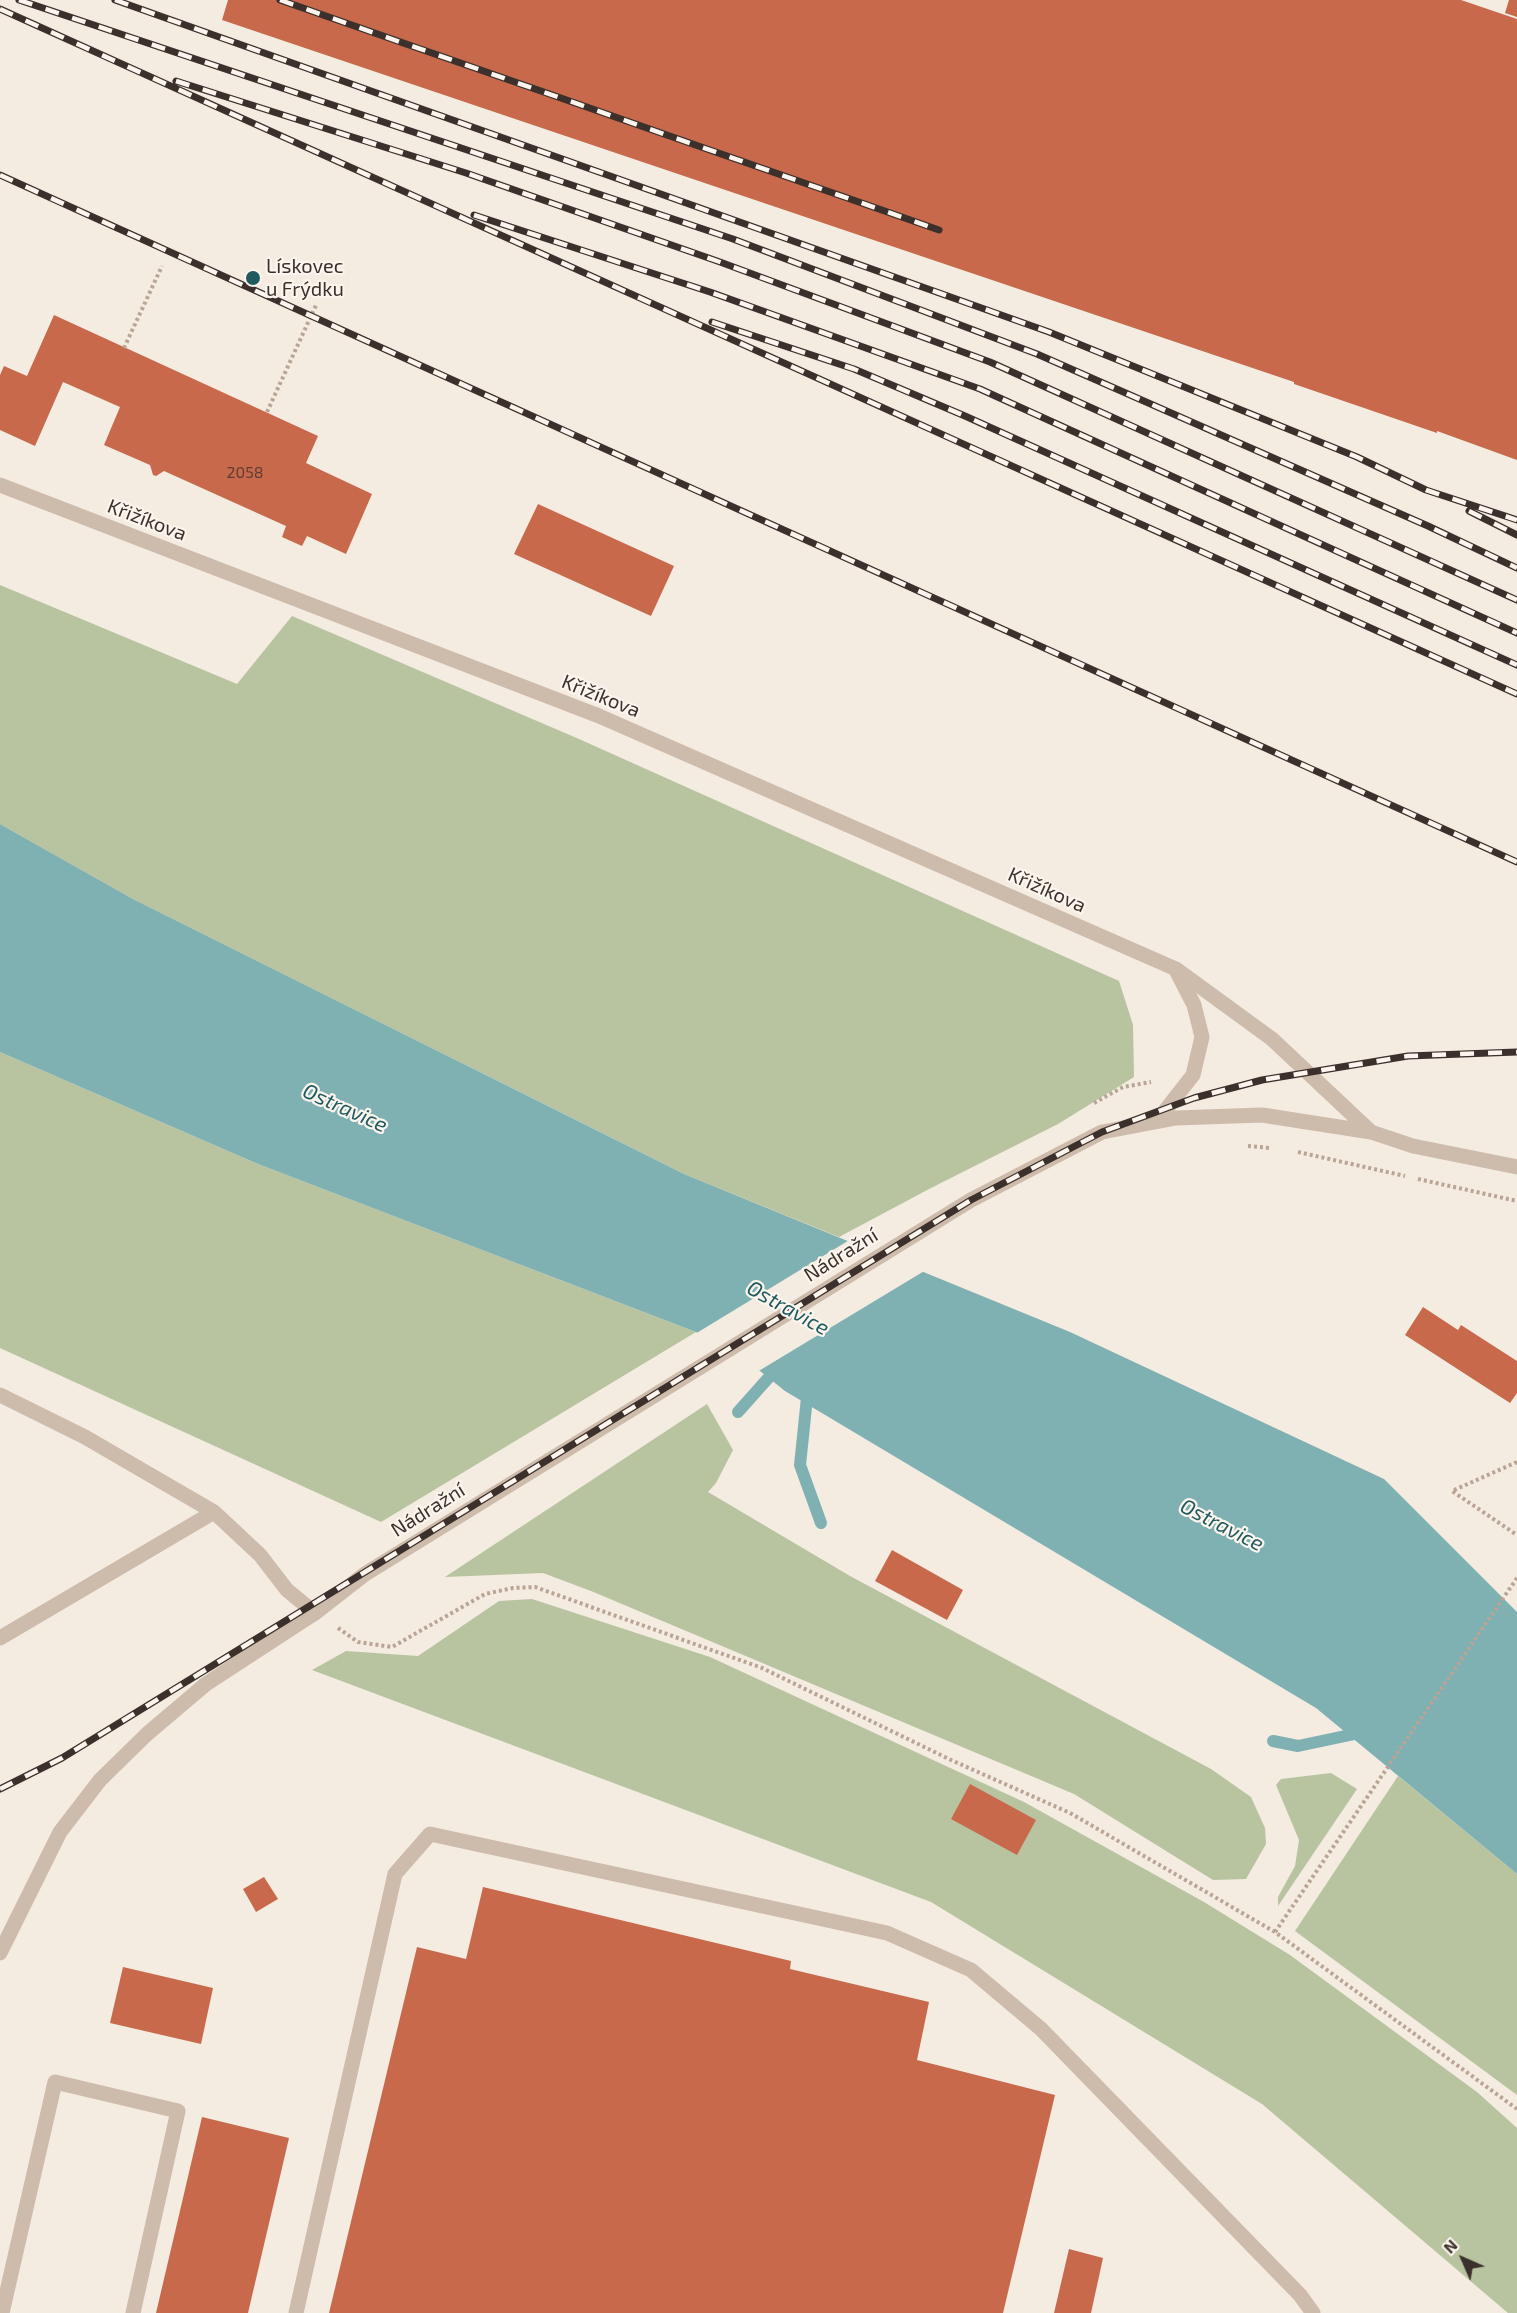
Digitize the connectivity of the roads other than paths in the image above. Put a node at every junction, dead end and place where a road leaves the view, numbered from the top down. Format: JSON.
{"nodes":[{"id":1,"x":0,"y":485,"type":"edge"},
{"id":2,"x":1176,"y":969,"type":"junction"},
{"id":3,"x":1157,"y":1121,"type":"junction"},
{"id":4,"x":1371,"y":1132,"type":"junction"},
{"id":5,"x":1517,"y":1167,"type":"edge"},
{"id":6,"x":970,"y":1200,"type":"joint"},
{"id":7,"x":0,"y":1395,"type":"edge"},
{"id":8,"x":214,"y":1512,"type":"junction"},
{"id":9,"x":315,"y":1613,"type":"junction"},
{"id":10,"x":0,"y":1638,"type":"edge"},
{"id":11,"x":0,"y":1953,"type":"edge"},
{"id":12,"x":2,"y":2313,"type":"edge"},
{"id":13,"x":133,"y":2313,"type":"edge"},
{"id":14,"x":296,"y":2313,"type":"edge"},
{"id":15,"x":1313,"y":2313,"type":"edge"}],
"edges":[{"from":1,"to":2,"type":"street","name":"Křižíkova"},
{"from":2,"to":3,"type":"street"},
{"from":2,"to":4,"type":"street","name":"Křižíkova"},
{"from":3,"to":4,"type":"street","name":"Křižíkova"},
{"from":3,"to":6,"type":"street","name":"Křižíkova"},
{"from":4,"to":5,"type":"street","name":"Křižíkova"},
{"from":6,"to":9,"type":"street","name":"Nádražní"},
{"from":7,"to":8,"type":"street"},
{"from":8,"to":9,"type":"street"},
{"from":8,"to":10,"type":"street"},
{"from":9,"to":11,"type":"street","name":"Nádražní"},
{"from":12,"to":13,"type":"street"},
{"from":14,"to":15,"type":"street"}]}
